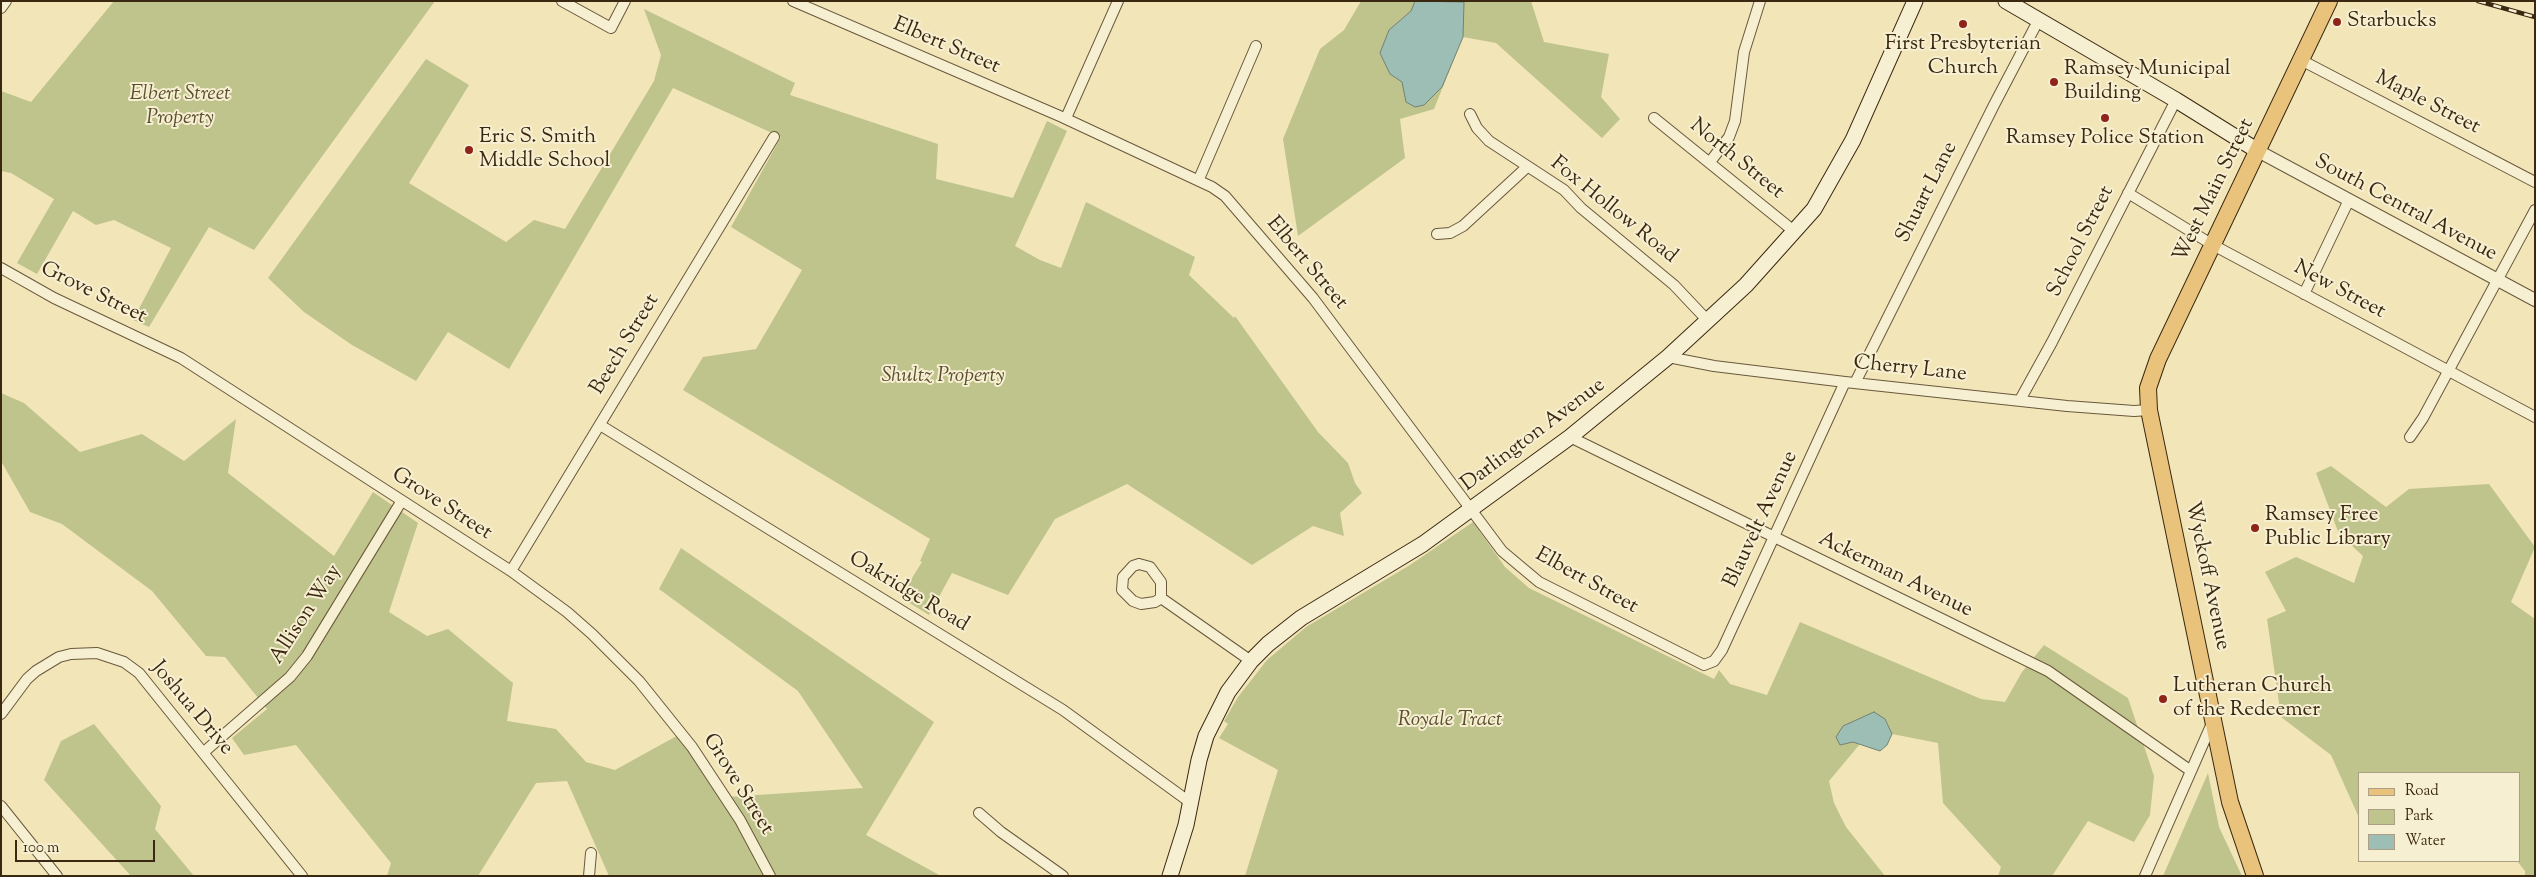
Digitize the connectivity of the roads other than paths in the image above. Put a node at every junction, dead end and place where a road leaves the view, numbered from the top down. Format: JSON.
{"nodes":[{"id":1,"x":6,"y":1,"type":"edge"},
{"id":2,"x":562,"y":1,"type":"edge"},
{"id":3,"x":625,"y":1,"type":"edge"},
{"id":4,"x":793,"y":1,"type":"edge"},
{"id":5,"x":1118,"y":1,"type":"edge"},
{"id":6,"x":1760,"y":1,"type":"edge"},
{"id":7,"x":1915,"y":1,"type":"edge"},
{"id":8,"x":2006,"y":1,"type":"edge"},
{"id":9,"x":2329,"y":1,"type":"edge"},
{"id":10,"x":1,"y":8,"type":"edge"},
{"id":11,"x":2038,"y":21,"type":"junction"},
{"id":12,"x":1256,"y":46,"type":"dead end"},
{"id":13,"x":2301,"y":60,"type":"junction"},
{"id":14,"x":2176,"y":100,"type":"junction"},
{"id":15,"x":1470,"y":114,"type":"dead end"},
{"id":16,"x":1066,"y":118,"type":"junction"},
{"id":17,"x":1654,"y":118,"type":"dead end"},
{"id":18,"x":774,"y":137,"type":"dead end"},
{"id":19,"x":2258,"y":152,"type":"junction"},
{"id":20,"x":1710,"y":162,"type":"junction"},
{"id":21,"x":1527,"y":167,"type":"junction"},
{"id":22,"x":1198,"y":179,"type":"junction"},
{"id":23,"x":2535,"y":182,"type":"edge"},
{"id":24,"x":2128,"y":193,"type":"junction"},
{"id":25,"x":2348,"y":202,"type":"junction"},
{"id":26,"x":2535,"y":210,"type":"edge"},
{"id":27,"x":1795,"y":232,"type":"junction"},
{"id":28,"x":1437,"y":234,"type":"dead end"},
{"id":29,"x":2213,"y":245,"type":"junction"},
{"id":30,"x":1,"y":268,"type":"edge"},
{"id":31,"x":2496,"y":281,"type":"junction"},
{"id":32,"x":2304,"y":294,"type":"junction"},
{"id":33,"x":2535,"y":300,"type":"edge"},
{"id":34,"x":1708,"y":321,"type":"junction"},
{"id":35,"x":1668,"y":358,"type":"junction"},
{"id":36,"x":2448,"y":369,"type":"junction"},
{"id":37,"x":1850,"y":383,"type":"junction"},
{"id":38,"x":2020,"y":400,"type":"junction"},
{"id":39,"x":2148,"y":405,"type":"junction"},
{"id":40,"x":2535,"y":418,"type":"edge"},
{"id":41,"x":600,"y":425,"type":"junction"},
{"id":42,"x":2410,"y":437,"type":"dead end"},
{"id":43,"x":1570,"y":438,"type":"junction"},
{"id":44,"x":401,"y":502,"type":"junction"},
{"id":45,"x":1471,"y":511,"type":"junction"},
{"id":46,"x":1774,"y":539,"type":"junction"},
{"id":47,"x":512,"y":572,"type":"junction"},
{"id":48,"x":1162,"y":598,"type":"junction"},
{"id":49,"x":1251,"y":661,"type":"junction"},
{"id":50,"x":1704,"y":665,"type":"joint"},
{"id":51,"x":1,"y":714,"type":"edge"},
{"id":52,"x":2214,"y":719,"type":"junction"},
{"id":53,"x":204,"y":752,"type":"junction"},
{"id":54,"x":2191,"y":771,"type":"junction"},
{"id":55,"x":1191,"y":803,"type":"junction"},
{"id":56,"x":1,"y":806,"type":"edge"},
{"id":57,"x":979,"y":813,"type":"dead end"},
{"id":58,"x":591,"y":853,"type":"dead end"},
{"id":59,"x":57,"y":876,"type":"edge"},
{"id":60,"x":302,"y":876,"type":"edge"},
{"id":61,"x":589,"y":876,"type":"edge"},
{"id":62,"x":770,"y":876,"type":"edge"},
{"id":63,"x":1063,"y":876,"type":"edge"},
{"id":64,"x":1170,"y":876,"type":"edge"},
{"id":65,"x":2144,"y":876,"type":"edge"},
{"id":66,"x":2255,"y":876,"type":"edge"}],
"edges":[{"from":1,"to":10,"type":"street"},
{"from":2,"to":3,"type":"street"},
{"from":4,"to":16,"type":"street","name":"Elbert Street"},
{"from":5,"to":16,"type":"street"},
{"from":6,"to":20,"type":"street"},
{"from":7,"to":27,"type":"main road","name":"Darlington Avenue"},
{"from":8,"to":11,"type":"main road"},
{"from":9,"to":13,"type":"main road","name":"West Main Street"},
{"from":11,"to":14,"type":"main road"},
{"from":11,"to":37,"type":"street","name":"Shuart Lane"},
{"from":12,"to":22,"type":"street"},
{"from":13,"to":19,"type":"main road","name":"West Main Street"},
{"from":13,"to":23,"type":"street","name":"Maple Street"},
{"from":14,"to":19,"type":"main road"},
{"from":14,"to":24,"type":"street","name":"School Street"},
{"from":15,"to":21,"type":"street","name":"Fox Hollow Road"},
{"from":16,"to":22,"type":"street","name":"Elbert Street"},
{"from":17,"to":20,"type":"street","name":"North Street"},
{"from":18,"to":41,"type":"street","name":"Beech Street"},
{"from":19,"to":25,"type":"street","name":"South Central Avenue"},
{"from":19,"to":29,"type":"main road","name":"West Main Street"},
{"from":20,"to":27,"type":"street","name":"North Street"},
{"from":21,"to":28,"type":"street"},
{"from":21,"to":34,"type":"street","name":"Fox Hollow Road"},
{"from":22,"to":45,"type":"street","name":"Elbert Street"},
{"from":24,"to":29,"type":"street","name":"New Street"},
{"from":24,"to":38,"type":"street","name":"School Street"},
{"from":25,"to":31,"type":"street","name":"South Central Avenue"},
{"from":25,"to":32,"type":"street"},
{"from":26,"to":31,"type":"street"},
{"from":27,"to":34,"type":"main road","name":"Darlington Avenue"},
{"from":29,"to":32,"type":"street","name":"New Street"},
{"from":29,"to":39,"type":"main road","name":"West Main Street"},
{"from":30,"to":44,"type":"street","name":"Grove Street"},
{"from":31,"to":33,"type":"street","name":"South Central Avenue"},
{"from":31,"to":36,"type":"street"},
{"from":32,"to":36,"type":"street","name":"New Street"},
{"from":34,"to":35,"type":"main road","name":"Darlington Avenue"},
{"from":35,"to":37,"type":"street","name":"Cherry Lane"},
{"from":35,"to":43,"type":"main road","name":"Darlington Avenue"},
{"from":36,"to":40,"type":"street","name":"New Street"},
{"from":36,"to":42,"type":"street"},
{"from":37,"to":38,"type":"street","name":"Cherry Lane"},
{"from":37,"to":46,"type":"street","name":"Blauvelt Avenue"},
{"from":38,"to":39,"type":"street","name":"Cherry Lane"},
{"from":39,"to":52,"type":"main road","name":"Wyckoff Avenue"},
{"from":41,"to":47,"type":"street","name":"Beech Street"},
{"from":41,"to":55,"type":"street","name":"Oakridge Road"},
{"from":43,"to":45,"type":"main road","name":"Darlington Avenue"},
{"from":43,"to":46,"type":"street","name":"Ackerman Avenue"},
{"from":44,"to":47,"type":"street","name":"Grove Street"},
{"from":44,"to":53,"type":"street","name":"Allison Way"},
{"from":45,"to":49,"type":"main road","name":"Darlington Avenue"},
{"from":45,"to":50,"type":"street","name":"Elbert Street"},
{"from":46,"to":50,"type":"street","name":"Blauvelt Avenue"},
{"from":46,"to":54,"type":"street","name":"Ackerman Avenue"},
{"from":47,"to":62,"type":"street","name":"Grove Street"},
{"from":48,"to":48,"type":"street"},
{"from":48,"to":49,"type":"street"},
{"from":49,"to":55,"type":"main road","name":"Darlington Avenue"},
{"from":51,"to":53,"type":"street","name":"Joshua Drive"},
{"from":52,"to":54,"type":"street"},
{"from":52,"to":66,"type":"main road","name":"Wyckoff Avenue"},
{"from":53,"to":60,"type":"street","name":"Joshua Drive"},
{"from":54,"to":65,"type":"street"},
{"from":55,"to":64,"type":"main road","name":"Darlington Avenue"},
{"from":56,"to":59,"type":"street"},
{"from":57,"to":63,"type":"street"},
{"from":58,"to":61,"type":"street"}]}
